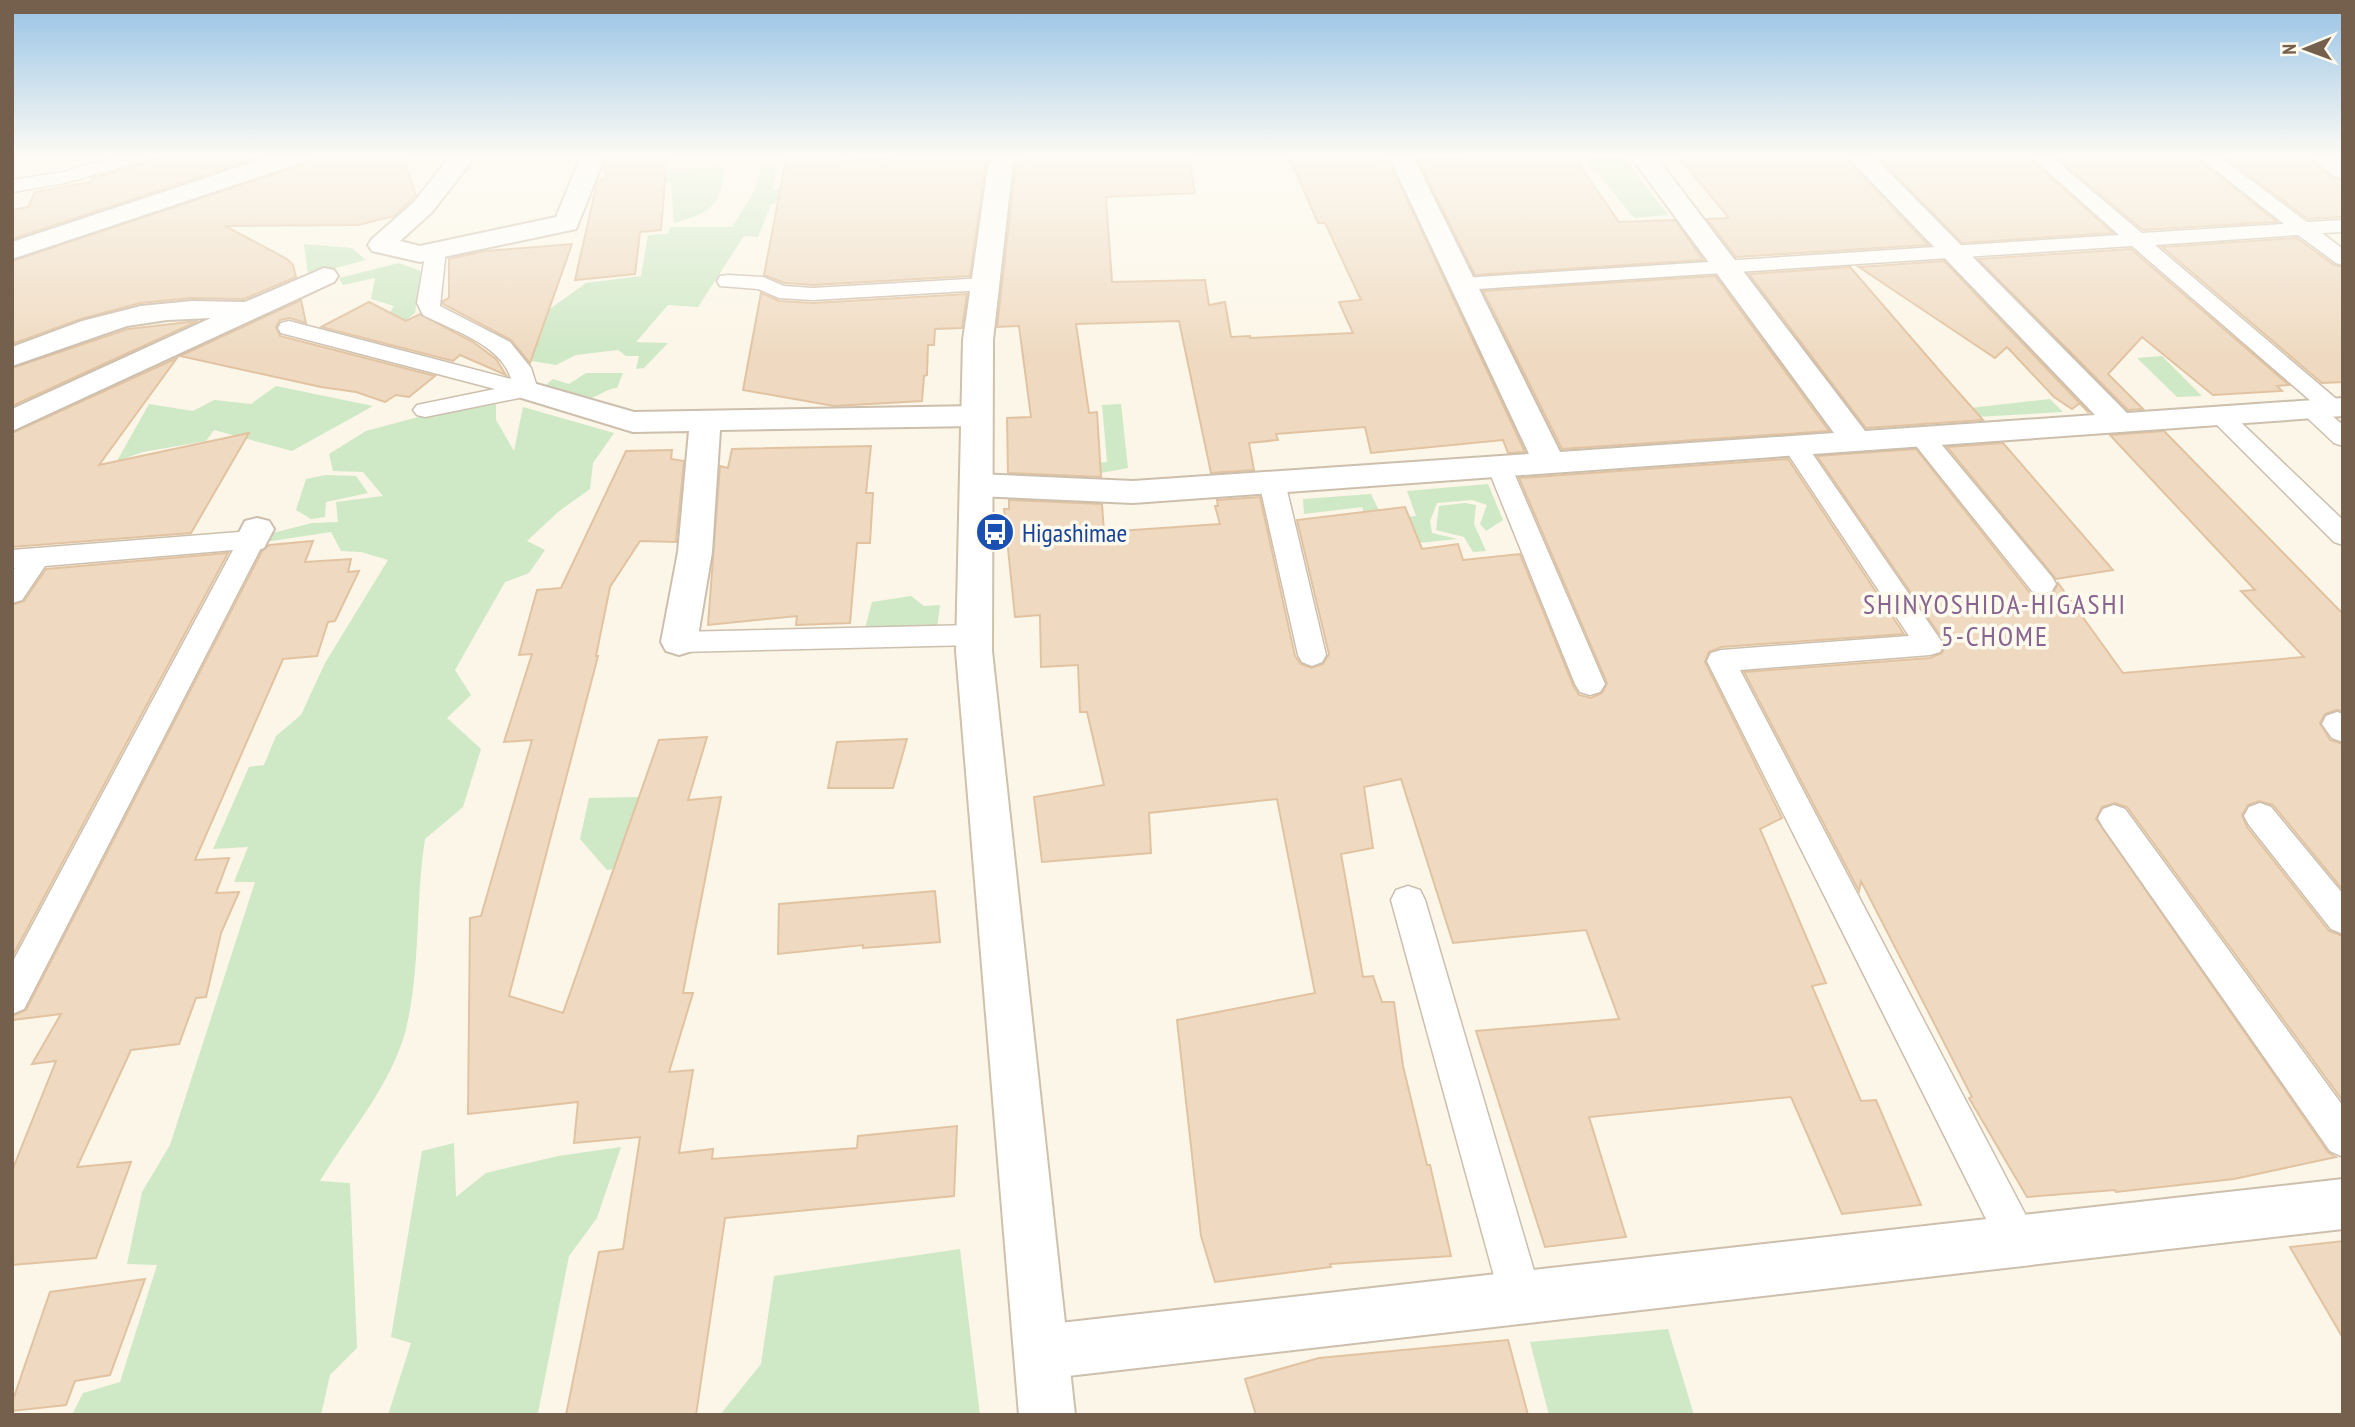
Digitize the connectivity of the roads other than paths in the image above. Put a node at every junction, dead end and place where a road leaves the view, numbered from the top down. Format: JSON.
{"nodes":[{"id":1,"x":103,"y":221,"type":"edge"},
{"id":2,"x":407,"y":221,"type":"edge"},
{"id":3,"x":568,"y":221,"type":"edge"},
{"id":4,"x":993,"y":221,"type":"edge"},
{"id":5,"x":1432,"y":221,"type":"edge"},
{"id":6,"x":1691,"y":221,"type":"edge"},
{"id":7,"x":1922,"y":221,"type":"edge"},
{"id":8,"x":2114,"y":221,"type":"edge"},
{"id":9,"x":2292,"y":221,"type":"edge"},
{"id":10,"x":2343,"y":226,"type":"edge"},
{"id":11,"x":2303,"y":229,"type":"junction"},
{"id":12,"x":2137,"y":240,"type":"junction"},
{"id":13,"x":12,"y":251,"type":"edge"},
{"id":14,"x":1952,"y":252,"type":"junction"},
{"id":15,"x":419,"y":254,"type":"junction"},
{"id":16,"x":2343,"y":259,"type":"edge"},
{"id":17,"x":1726,"y":267,"type":"junction"},
{"id":18,"x":324,"y":276,"type":"dead end"},
{"id":19,"x":728,"y":281,"type":"dead end"},
{"id":20,"x":985,"y":284,"type":"junction"},
{"id":21,"x":1463,"y":284,"type":"junction"},
{"id":22,"x":251,"y":311,"type":"junction"},
{"id":23,"x":289,"y":328,"type":"dead end"},
{"id":24,"x":12,"y":357,"type":"edge"},
{"id":25,"x":526,"y":390,"type":"junction"},
{"id":26,"x":2328,"y":408,"type":"edge"},
{"id":27,"x":425,"y":410,"type":"dead end"},
{"id":28,"x":2220,"y":415,"type":"junction"},
{"id":29,"x":977,"y":416,"type":"junction"},
{"id":30,"x":12,"y":421,"type":"edge"},
{"id":31,"x":705,"y":421,"type":"junction"},
{"id":32,"x":2120,"y":423,"type":"junction"},
{"id":33,"x":1922,"y":437,"type":"junction"},
{"id":34,"x":2343,"y":438,"type":"edge"},
{"id":35,"x":1856,"y":441,"type":"junction"},
{"id":36,"x":1794,"y":445,"type":"junction"},
{"id":37,"x":1549,"y":463,"type":"junction"},
{"id":38,"x":1499,"y":466,"type":"junction"},
{"id":39,"x":1272,"y":482,"type":"junction"},
{"id":40,"x":976,"y":485,"type":"junction"},
{"id":41,"x":2343,"y":536,"type":"edge"},
{"id":42,"x":24,"y":558,"type":"edge"},
{"id":43,"x":2042,"y":584,"type":"dead end"},
{"id":44,"x":12,"y":593,"type":"edge"},
{"id":45,"x":974,"y":635,"type":"junction"},
{"id":46,"x":679,"y":642,"type":"joint"},
{"id":47,"x":1312,"y":655,"type":"dead end"},
{"id":48,"x":1590,"y":684,"type":"dead end"},
{"id":49,"x":2260,"y":816,"type":"dead end"},
{"id":50,"x":2114,"y":818,"type":"dead end"},
{"id":51,"x":1408,"y":900,"type":"dead end"},
{"id":52,"x":2343,"y":919,"type":"edge"},
{"id":53,"x":22,"y":962,"type":"edge"},
{"id":54,"x":12,"y":999,"type":"edge"},
{"id":55,"x":2343,"y":1139,"type":"edge"},
{"id":56,"x":2343,"y":1204,"type":"edge"},
{"id":57,"x":2019,"y":1242,"type":"junction"},
{"id":58,"x":1521,"y":1298,"type":"junction"},
{"id":59,"x":1042,"y":1352,"type":"junction"},
{"id":60,"x":1047,"y":1415,"type":"edge"}],
"edges":[{"from":1,"to":13,"type":"street"},
{"from":2,"to":15,"type":"street"},
{"from":3,"to":15,"type":"street"},
{"from":4,"to":20,"type":"street"},
{"from":5,"to":21,"type":"street"},
{"from":6,"to":17,"type":"street"},
{"from":7,"to":14,"type":"street"},
{"from":8,"to":12,"type":"lane"},
{"from":9,"to":11,"type":"lane"},
{"from":10,"to":11,"type":"lane"},
{"from":11,"to":12,"type":"lane"},
{"from":11,"to":16,"type":"lane"},
{"from":12,"to":14,"type":"lane"},
{"from":12,"to":26,"type":"lane"},
{"from":14,"to":17,"type":"lane"},
{"from":14,"to":32,"type":"street"},
{"from":15,"to":25,"type":"lane"},
{"from":17,"to":21,"type":"lane"},
{"from":17,"to":35,"type":"street"},
{"from":18,"to":22,"type":"street"},
{"from":19,"to":20,"type":"lane"},
{"from":20,"to":29,"type":"street"},
{"from":21,"to":37,"type":"street"},
{"from":22,"to":24,"type":"street"},
{"from":22,"to":30,"type":"street"},
{"from":23,"to":25,"type":"lane"},
{"from":25,"to":27,"type":"lane"},
{"from":25,"to":31,"type":"street"},
{"from":26,"to":28,"type":"street"},
{"from":26,"to":34,"type":"lane"},
{"from":28,"to":32,"type":"street"},
{"from":28,"to":41,"type":"lane"},
{"from":29,"to":31,"type":"street"},
{"from":29,"to":40,"type":"street"},
{"from":31,"to":46,"type":"street"},
{"from":32,"to":33,"type":"street"},
{"from":33,"to":35,"type":"street"},
{"from":33,"to":43,"type":"lane"},
{"from":35,"to":36,"type":"street"},
{"from":36,"to":37,"type":"street"},
{"from":36,"to":57,"type":"lane"},
{"from":37,"to":38,"type":"street"},
{"from":38,"to":39,"type":"street"},
{"from":38,"to":48,"type":"lane"},
{"from":39,"to":40,"type":"street"},
{"from":39,"to":47,"type":"lane"},
{"from":40,"to":45,"type":"street"},
{"from":42,"to":44,"type":"lane"},
{"from":42,"to":53,"type":"lane"},
{"from":45,"to":46,"type":"lane"},
{"from":45,"to":59,"type":"street"},
{"from":49,"to":52,"type":"lane"},
{"from":50,"to":55,"type":"lane"},
{"from":51,"to":58,"type":"lane"},
{"from":53,"to":54,"type":"lane"},
{"from":56,"to":57,"type":"street"},
{"from":57,"to":58,"type":"street"},
{"from":58,"to":59,"type":"street"},
{"from":59,"to":60,"type":"street"}]}
